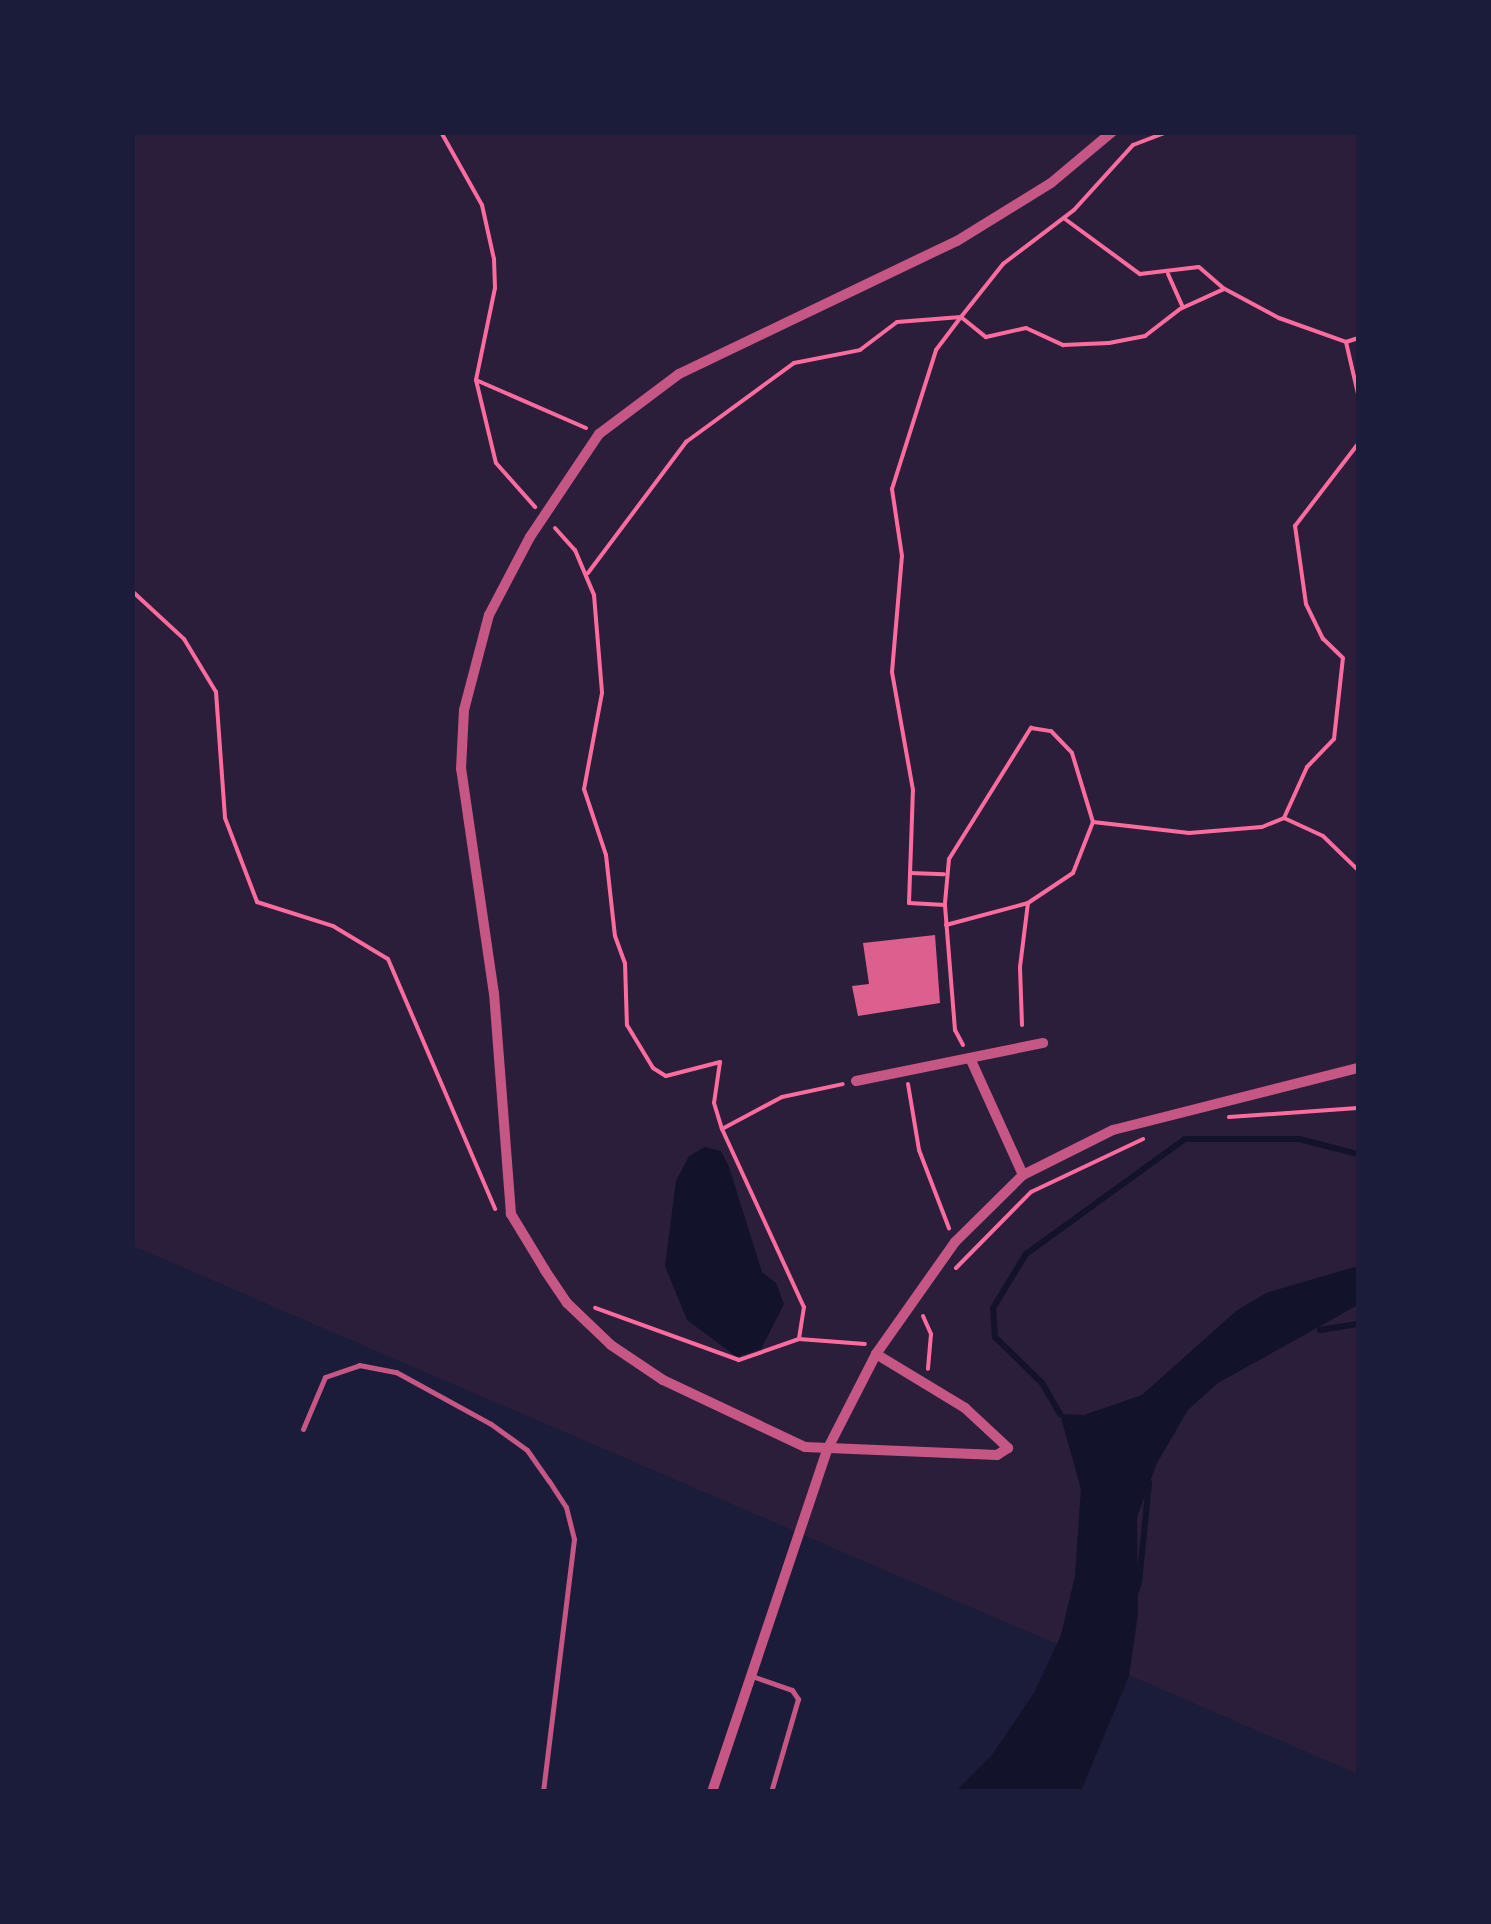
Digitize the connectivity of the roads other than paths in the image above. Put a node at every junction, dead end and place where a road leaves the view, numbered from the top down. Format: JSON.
{"nodes":[{"id":1,"x":1112,"y":132,"type":"edge"},
{"id":2,"x":1043,"y":1043,"type":"dead end"},
{"id":3,"x":970,"y":1058,"type":"junction"},
{"id":4,"x":1358,"y":1068,"type":"edge"},
{"id":5,"x":856,"y":1082,"type":"road end"},
{"id":6,"x":1023,"y":1175,"type":"junction"},
{"id":7,"x":876,"y":1354,"type":"junction"},
{"id":8,"x":303,"y":1429,"type":"dead end"},
{"id":9,"x":828,"y":1448,"type":"junction"},
{"id":10,"x":752,"y":1676,"type":"junction"},
{"id":11,"x":543,"y":1792,"type":"edge"},
{"id":12,"x":712,"y":1792,"type":"edge"},
{"id":13,"x":771,"y":1792,"type":"edge"}],
"edges":[{"from":1,"to":9,"type":"street"},
{"from":2,"to":3,"type":"street"},
{"from":3,"to":5,"type":"street"},
{"from":3,"to":6,"type":"street"},
{"from":4,"to":6,"type":"street"},
{"from":6,"to":7,"type":"street"},
{"from":7,"to":9,"type":"street"},
{"from":7,"to":9,"type":"street"},
{"from":8,"to":11,"type":"lane"},
{"from":9,"to":10,"type":"street"},
{"from":10,"to":12,"type":"street"},
{"from":10,"to":13,"type":"lane"}]}
